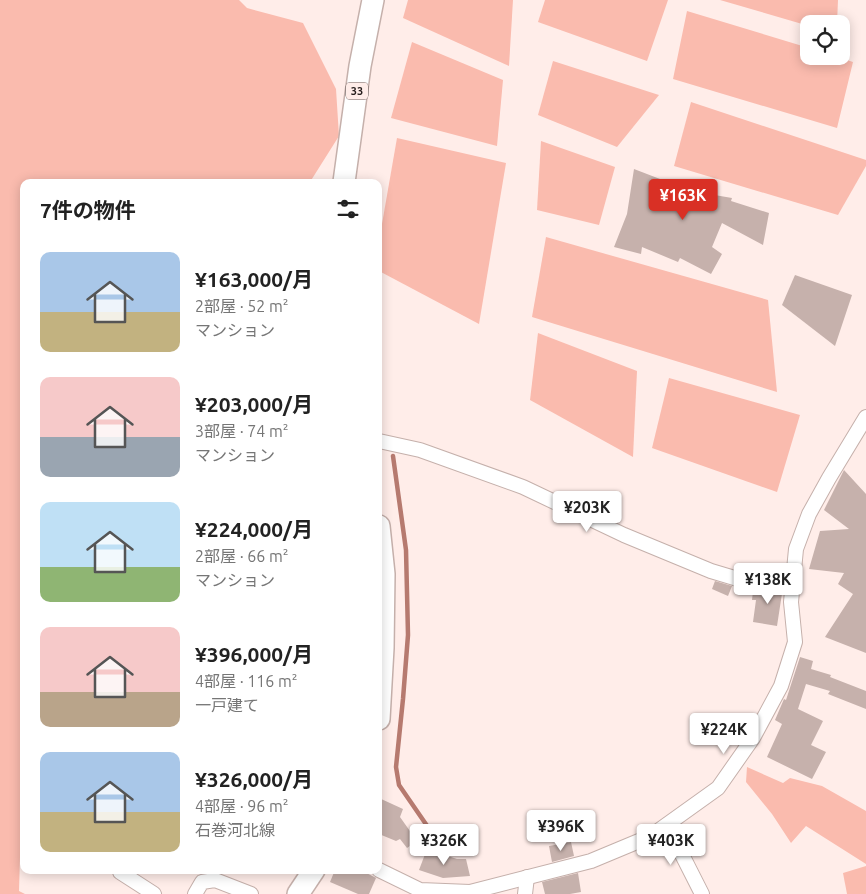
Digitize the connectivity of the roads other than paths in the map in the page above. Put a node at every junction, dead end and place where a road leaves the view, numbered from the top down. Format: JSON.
{"nodes":[{"id":1,"x":373,"y":0,"type":"edge"},
{"id":2,"x":344,"y":179,"type":"edge"},
{"id":3,"x":866,"y":418,"type":"edge"},
{"id":4,"x":382,"y":442,"type":"edge"},
{"id":5,"x":382,"y":555,"type":"edge"},
{"id":6,"x":794,"y":569,"type":"junction"},
{"id":7,"x":382,"y":666,"type":"edge"},
{"id":8,"x":666,"y":825,"type":"junction"},
{"id":9,"x":382,"y":871,"type":"edge"},
{"id":10,"x":123,"y":874,"type":"edge"},
{"id":11,"x":311,"y":874,"type":"edge"},
{"id":12,"x":527,"y":877,"type":"junction"},
{"id":13,"x":154,"y":894,"type":"edge"},
{"id":14,"x":195,"y":894,"type":"edge"},
{"id":15,"x":252,"y":894,"type":"edge"},
{"id":16,"x":298,"y":894,"type":"edge"},
{"id":17,"x":525,"y":894,"type":"edge"},
{"id":18,"x":702,"y":894,"type":"edge"}],
"edges":[{"from":1,"to":2,"type":"main road","number":"33"},
{"from":3,"to":6,"type":"street"},
{"from":4,"to":6,"type":"street"},
{"from":5,"to":7,"type":"main road"},
{"from":6,"to":8,"type":"street"},
{"from":8,"to":12,"type":"street"},
{"from":8,"to":18,"type":"street"},
{"from":9,"to":12,"type":"street"},
{"from":10,"to":13,"type":"street"},
{"from":11,"to":16,"type":"main road"},
{"from":12,"to":17,"type":"street"},
{"from":14,"to":15,"type":"street"}]}
